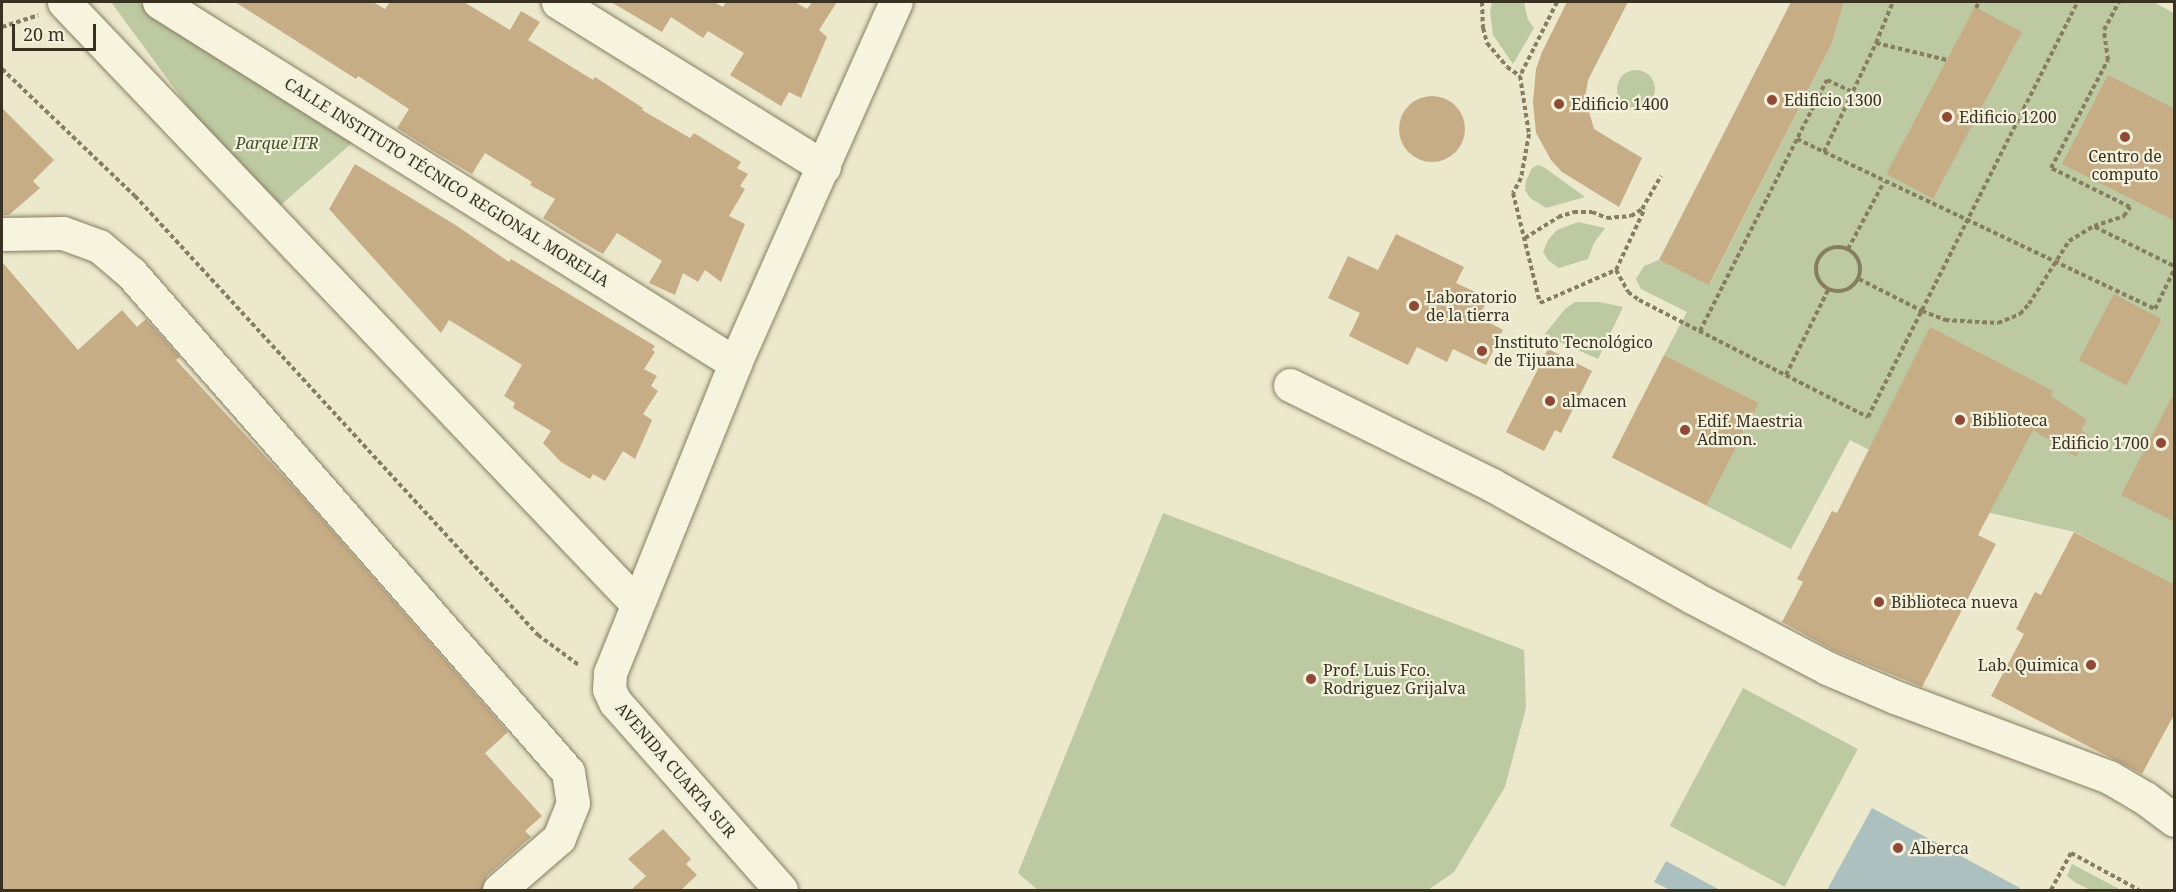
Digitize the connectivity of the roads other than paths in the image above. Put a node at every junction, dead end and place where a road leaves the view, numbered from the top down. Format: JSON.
{"nodes":[{"id":1,"x":159,"y":2,"type":"edge"},
{"id":2,"x":558,"y":2,"type":"edge"},
{"id":3,"x":896,"y":2,"type":"edge"},
{"id":4,"x":67,"y":3,"type":"edge"},
{"id":5,"x":824,"y":167,"type":"junction"},
{"id":6,"x":2,"y":234,"type":"edge"},
{"id":7,"x":735,"y":363,"type":"junction"},
{"id":8,"x":1290,"y":385,"type":"dead end"},
{"id":9,"x":637,"y":604,"type":"junction"},
{"id":10,"x":2175,"y":820,"type":"edge"},
{"id":11,"x":770,"y":887,"type":"edge"},
{"id":12,"x":499,"y":891,"type":"edge"}],
"edges":[{"from":1,"to":7,"type":"street","name":"CALLE INSTITUTO TÉCNICO REGIONAL MORELIA"},
{"from":2,"to":5,"type":"street"},
{"from":3,"to":5,"type":"street","name":"AVENIDA CUARTA SUR"},
{"from":4,"to":9,"type":"street"},
{"from":5,"to":7,"type":"street","name":"AVENIDA CUARTA SUR"},
{"from":6,"to":12,"type":"street"},
{"from":7,"to":9,"type":"street","name":"AVENIDA CUARTA SUR"},
{"from":8,"to":10,"type":"street"},
{"from":9,"to":11,"type":"street","name":"AVENIDA CUARTA SUR"}]}
